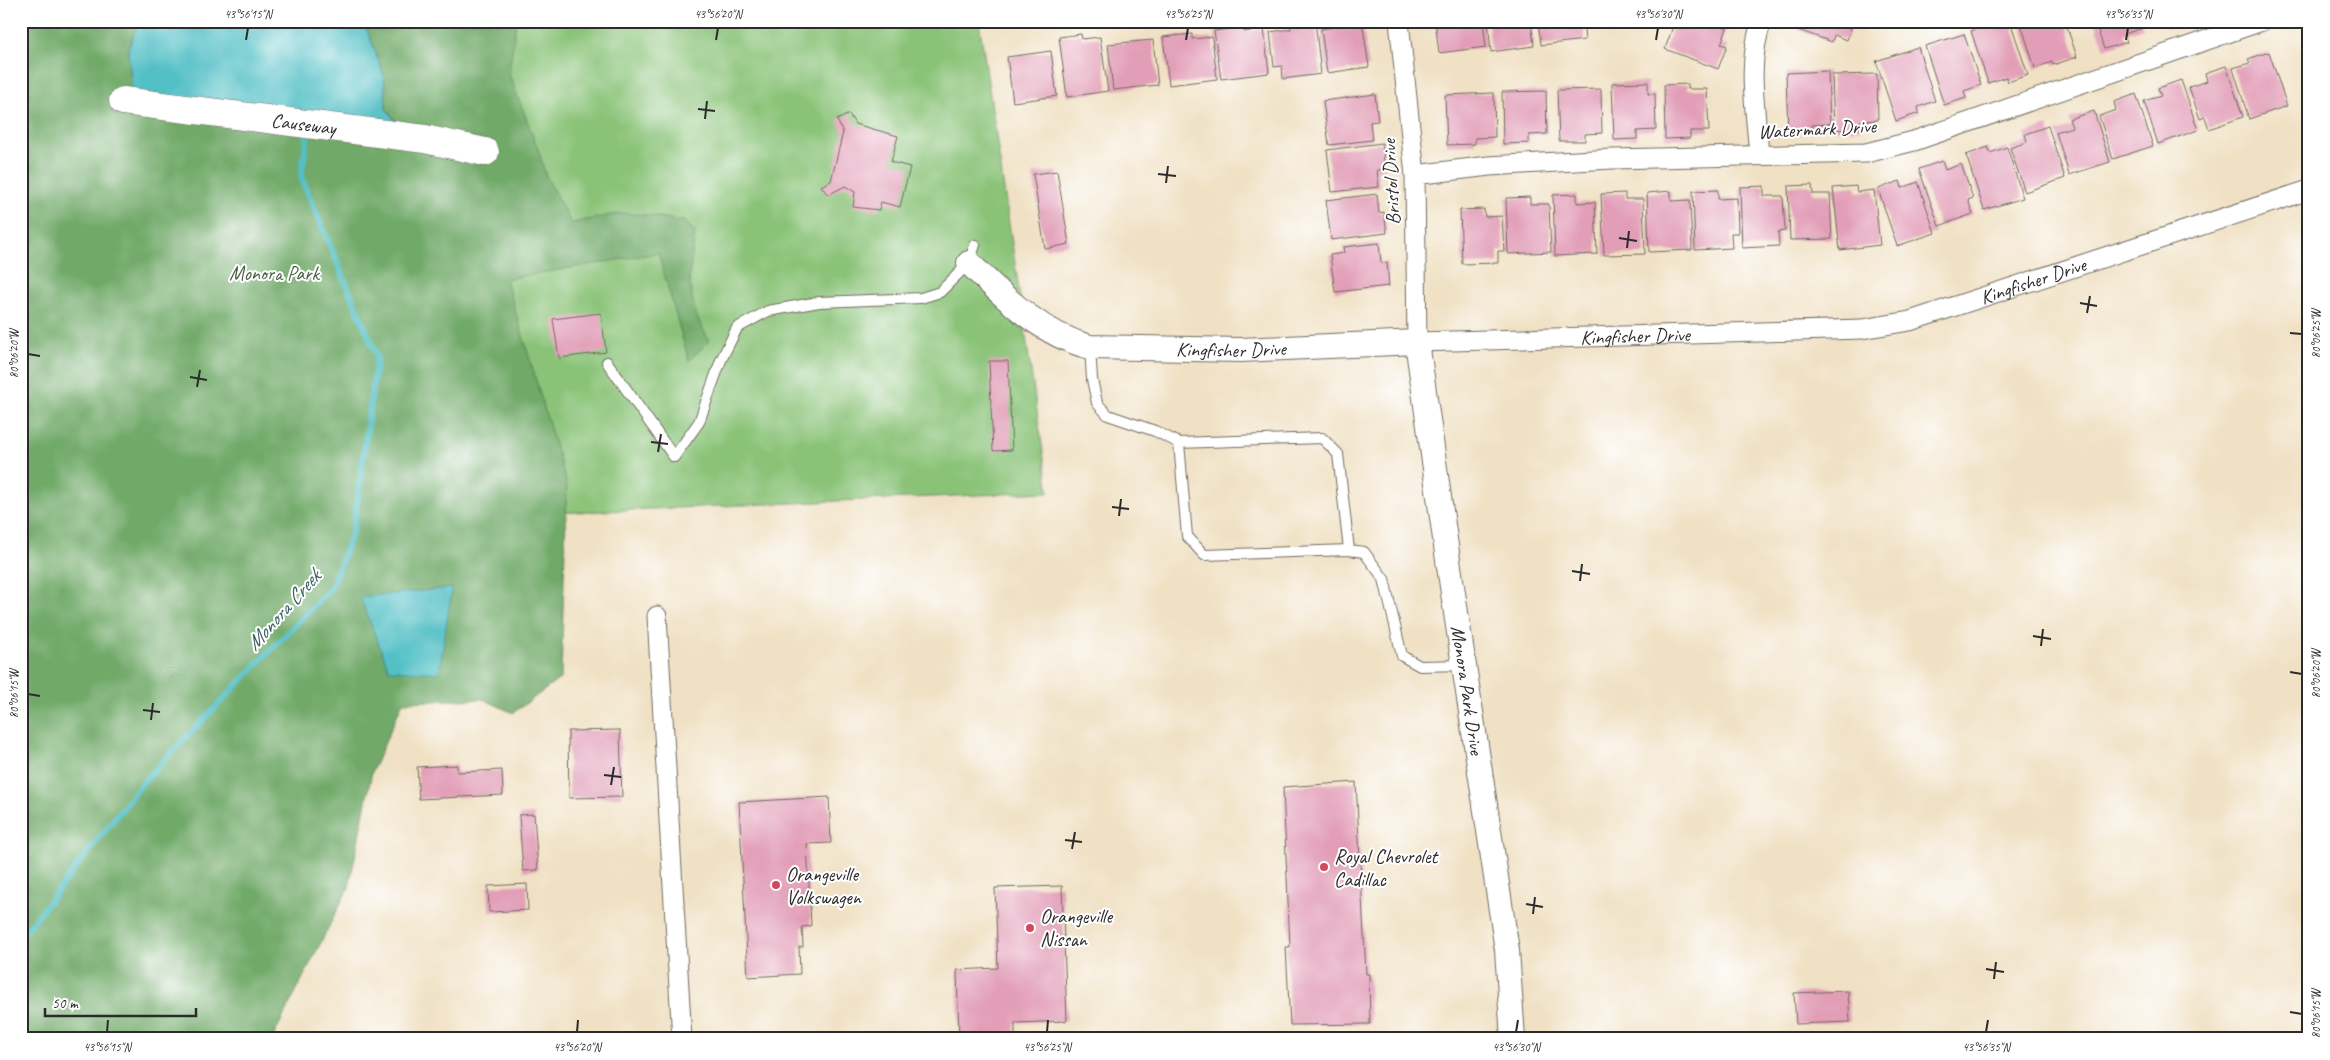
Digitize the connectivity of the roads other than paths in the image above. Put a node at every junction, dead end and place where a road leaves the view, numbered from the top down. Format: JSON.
{"nodes":[{"id":1,"x":1399,"y":21,"type":"edge"},
{"id":2,"x":1762,"y":21,"type":"edge"},
{"id":3,"x":2262,"y":21,"type":"edge"},
{"id":4,"x":123,"y":101,"type":"dead end"},
{"id":5,"x":485,"y":152,"type":"dead end"},
{"id":6,"x":1759,"y":155,"type":"junction"},
{"id":7,"x":1416,"y":175,"type":"junction"},
{"id":8,"x":2309,"y":190,"type":"edge"},
{"id":9,"x":972,"y":254,"type":"joint"},
{"id":10,"x":1417,"y":342,"type":"junction"},
{"id":11,"x":1090,"y":348,"type":"junction"},
{"id":12,"x":607,"y":362,"type":"dead end"},
{"id":13,"x":1179,"y":443,"type":"junction"},
{"id":14,"x":1349,"y":550,"type":"junction"},
{"id":15,"x":657,"y":616,"type":"dead end"},
{"id":16,"x":1464,"y":665,"type":"junction"},
{"id":17,"x":682,"y":1039,"type":"edge"},
{"id":18,"x":1513,"y":1039,"type":"edge"}],
"edges":[{"from":1,"to":7,"type":"street","name":"Bristol Drive"},
{"from":2,"to":6,"type":"street"},
{"from":3,"to":6,"type":"street","name":"Watermark Drive"},
{"from":4,"to":5,"type":"highway","name":"Causeway"},
{"from":6,"to":7,"type":"street","name":"Watermark Drive"},
{"from":7,"to":10,"type":"street","name":"Bristol Drive"},
{"from":8,"to":10,"type":"street","name":"Kingfisher Drive"},
{"from":9,"to":11,"type":"street","name":"Kingfisher Drive"},
{"from":9,"to":12,"type":"lane"},
{"from":10,"to":11,"type":"street","name":"Kingfisher Drive"},
{"from":10,"to":16,"type":"street","name":"Monora Park Drive"},
{"from":11,"to":13,"type":"lane"},
{"from":13,"to":14,"type":"lane"},
{"from":13,"to":14,"type":"lane"},
{"from":14,"to":16,"type":"lane"},
{"from":15,"to":17,"type":"street"},
{"from":16,"to":18,"type":"street","name":"Monora Park Drive"}]}
